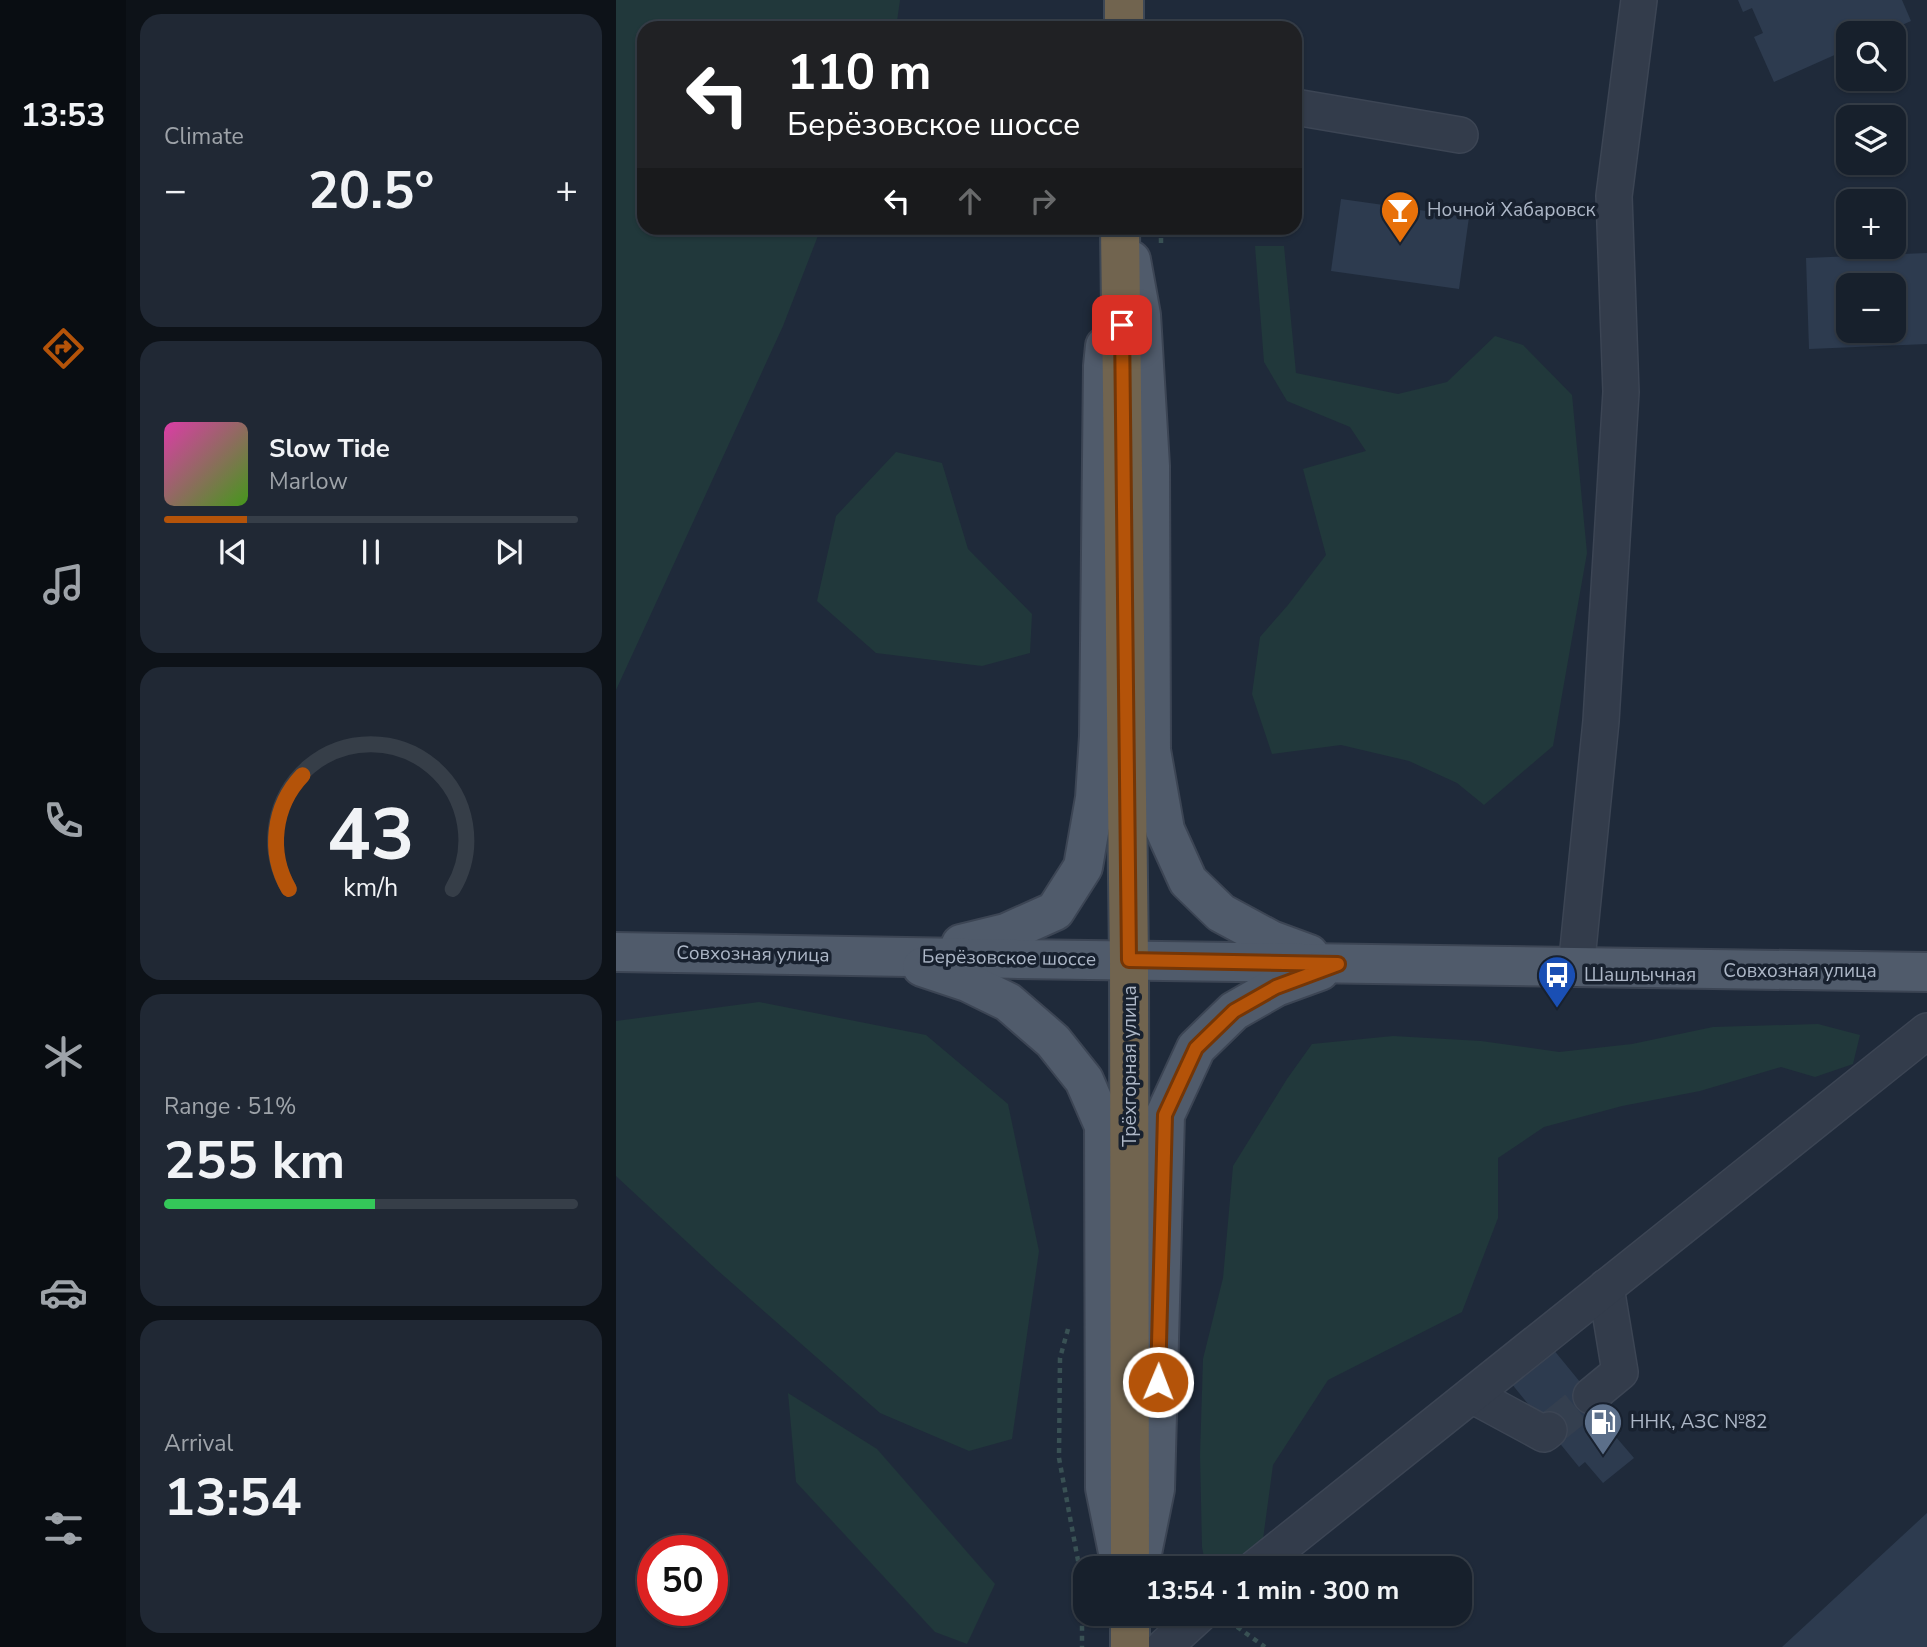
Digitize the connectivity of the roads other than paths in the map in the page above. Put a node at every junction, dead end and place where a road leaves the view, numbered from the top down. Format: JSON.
{"nodes":[{"id":1,"x":1124,"y":0,"type":"edge"},
{"id":2,"x":1639,"y":0,"type":"edge"},
{"id":3,"x":1124,"y":21,"type":"edge"},
{"id":4,"x":1302,"y":108,"type":"edge"},
{"id":5,"x":1460,"y":135,"type":"dead end"},
{"id":6,"x":1120,"y":235,"type":"edge"},
{"id":7,"x":1121,"y":235,"type":"edge"},
{"id":8,"x":1123,"y":235,"type":"edge"},
{"id":9,"x":616,"y":952,"type":"edge"},
{"id":10,"x":890,"y":956,"type":"junction"},
{"id":11,"x":1129,"y":960,"type":"junction"},
{"id":12,"x":1338,"y":964,"type":"junction"},
{"id":13,"x":1576,"y":969,"type":"junction"},
{"id":14,"x":1927,"y":972,"type":"edge"},
{"id":15,"x":1927,"y":1031,"type":"edge"},
{"id":16,"x":1606,"y":1287,"type":"junction"},
{"id":17,"x":1472,"y":1395,"type":"junction"},
{"id":18,"x":1591,"y":1396,"type":"tunnel mouth"},
{"id":19,"x":1549,"y":1430,"type":"dead end"},
{"id":20,"x":1119,"y":1556,"type":"edge"},
{"id":21,"x":1130,"y":1556,"type":"edge"},
{"id":22,"x":1141,"y":1556,"type":"edge"},
{"id":23,"x":1270,"y":1556,"type":"edge"},
{"id":24,"x":1130,"y":1626,"type":"edge"},
{"id":25,"x":1199,"y":1626,"type":"edge"},
{"id":26,"x":1130,"y":1647,"type":"edge"},
{"id":27,"x":1164,"y":1647,"type":"edge"}],
"edges":[{"from":1,"to":3,"type":"highway"},
{"from":2,"to":13,"type":"lane"},
{"from":4,"to":5,"type":"lane"},
{"from":6,"to":10,"type":"main road"},
{"from":7,"to":11,"type":"highway","name":"Трёхгорная улица"},
{"from":8,"to":12,"type":"main road"},
{"from":9,"to":10,"type":"main road","name":"Совхозная улица"},
{"from":10,"to":11,"type":"main road","name":"Берёзовское шоссе"},
{"from":10,"to":20,"type":"main road"},
{"from":11,"to":12,"type":"main road","name":"Берёзовское шоссе"},
{"from":11,"to":21,"type":"highway","name":"Трёхгорная улица"},
{"from":12,"to":13,"type":"main road","name":"Совхозная улица"},
{"from":12,"to":22,"type":"main road"},
{"from":13,"to":14,"type":"main road","name":"Совхозная улица"},
{"from":15,"to":16,"type":"lane"},
{"from":16,"to":17,"type":"lane"},
{"from":16,"to":18,"type":"lane"},
{"from":17,"to":19,"type":"lane"},
{"from":17,"to":23,"type":"lane"},
{"from":24,"to":26,"type":"highway"},
{"from":25,"to":27,"type":"lane"}]}
